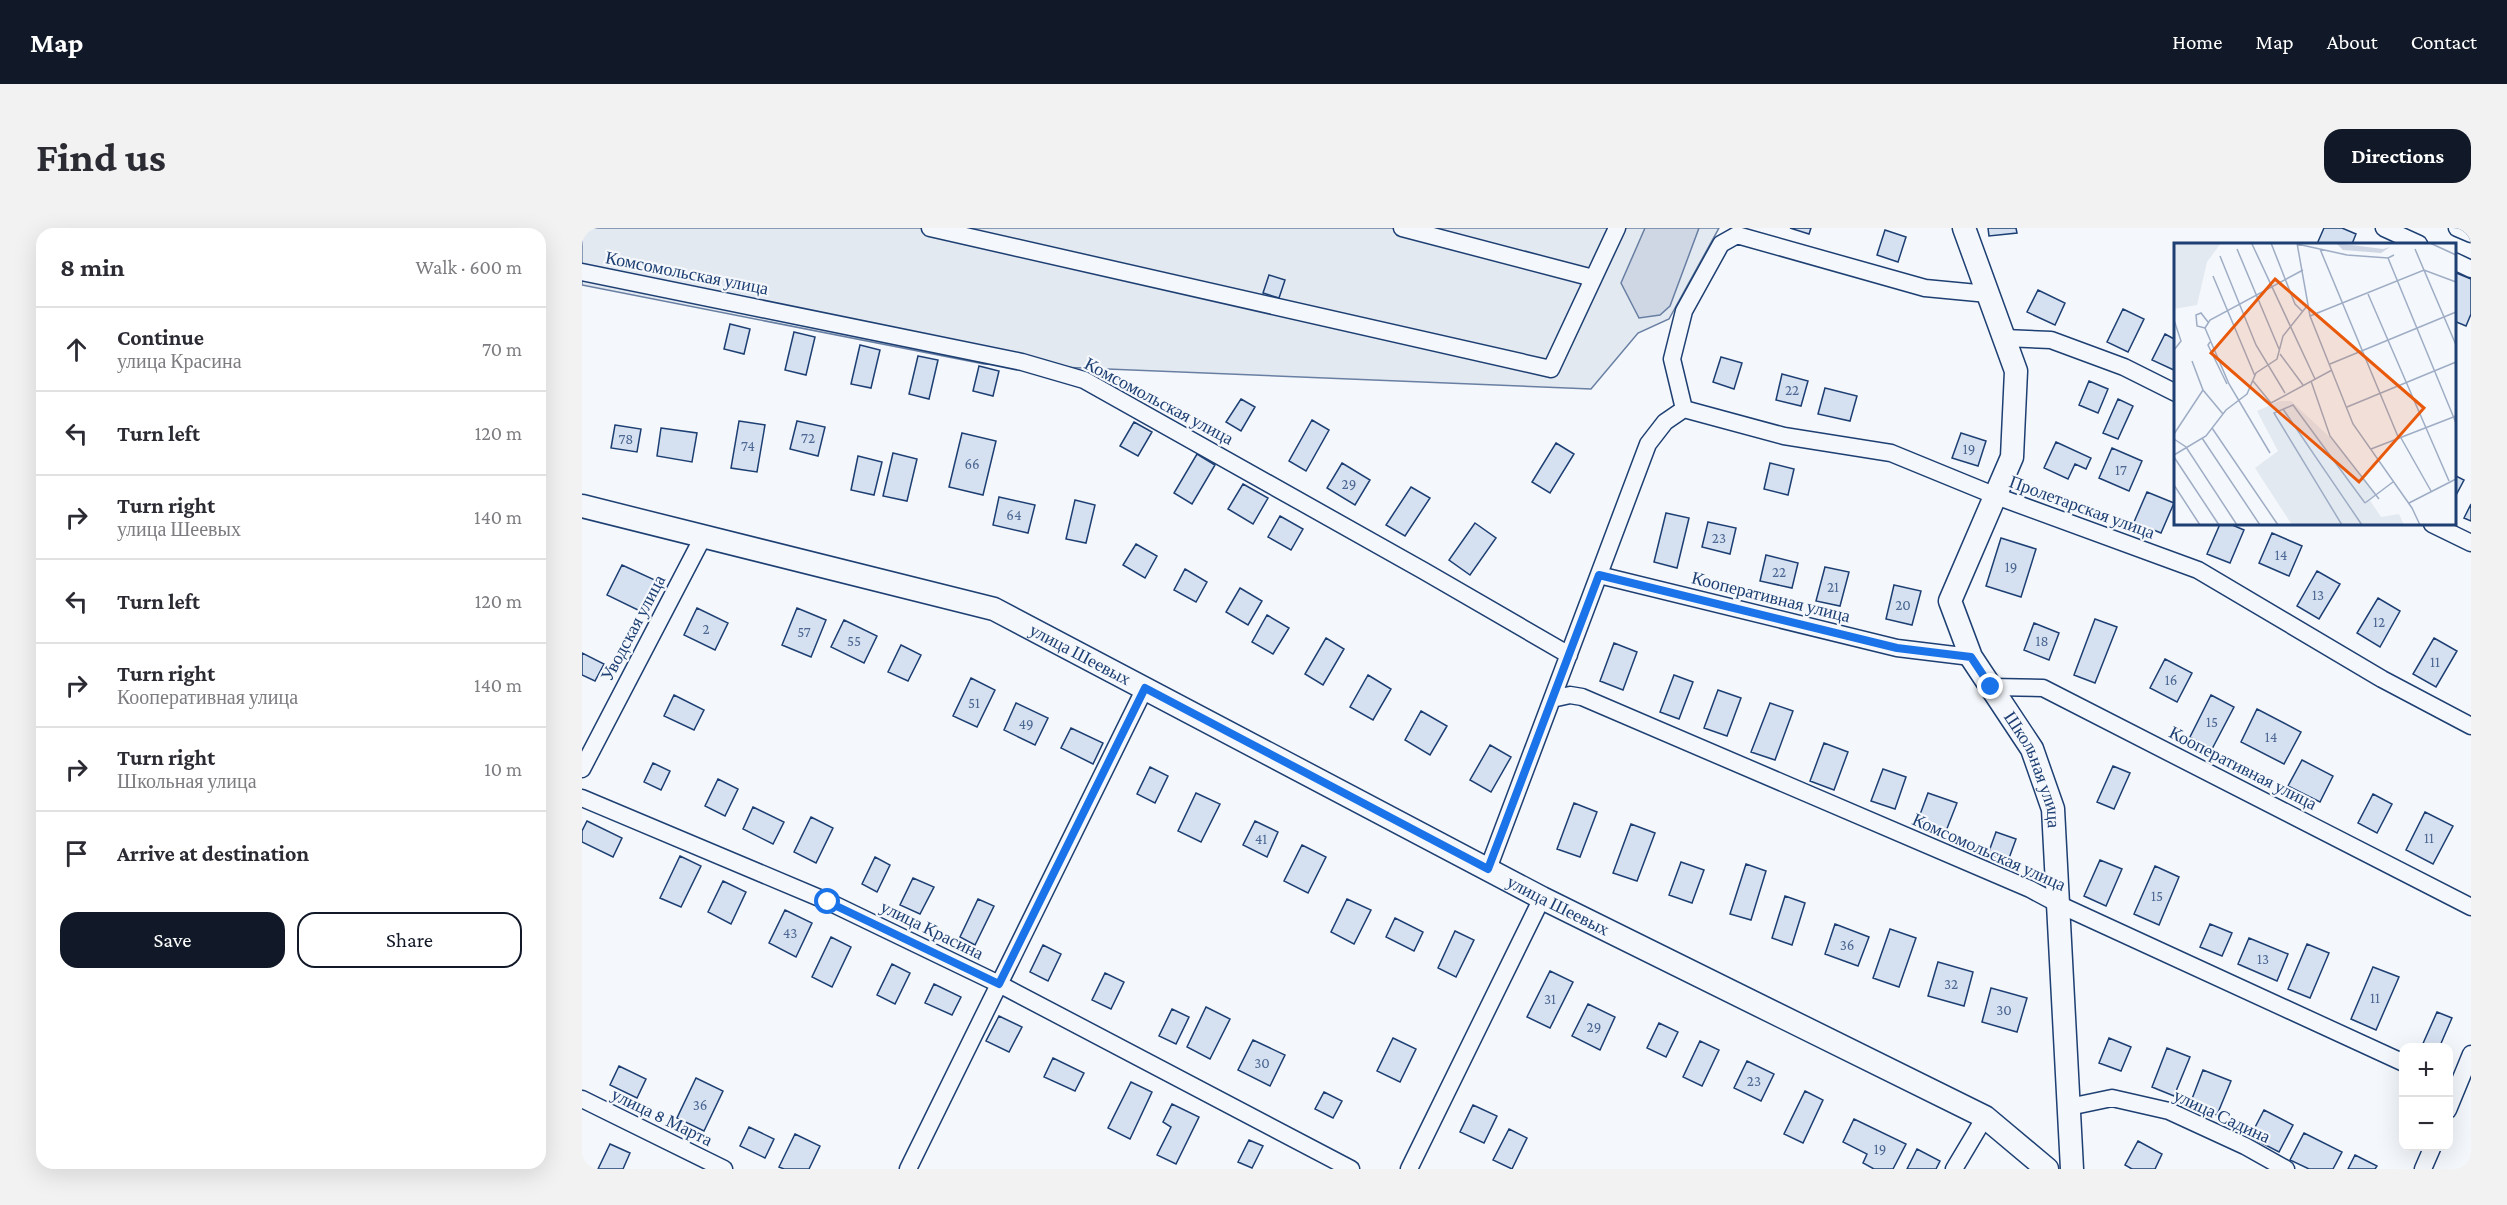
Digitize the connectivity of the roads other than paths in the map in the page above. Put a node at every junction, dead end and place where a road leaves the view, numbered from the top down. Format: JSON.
{"nodes":[{"id":1,"x":930,"y":228,"type":"edge"},
{"id":2,"x":1402,"y":228,"type":"edge"},
{"id":3,"x":1617,"y":228,"type":"edge"},
{"id":4,"x":1964,"y":228,"type":"edge"},
{"id":5,"x":2384,"y":228,"type":"edge"},
{"id":6,"x":2457,"y":228,"type":"edge"},
{"id":7,"x":2471,"y":234,"type":"edge"},
{"id":8,"x":2417,"y":243,"type":"edge"},
{"id":9,"x":2456,"y":262,"type":"edge"},
{"id":10,"x":2471,"y":269,"type":"edge"},
{"id":11,"x":582,"y":272,"type":"edge"},
{"id":12,"x":1593,"y":278,"type":"junction"},
{"id":13,"x":1988,"y":294,"type":"junction"},
{"id":14,"x":2004,"y":338,"type":"junction"},
{"id":15,"x":2174,"y":392,"type":"edge"},
{"id":16,"x":1684,"y":409,"type":"junction"},
{"id":17,"x":1995,"y":496,"type":"junction"},
{"id":18,"x":582,"y":506,"type":"edge"},
{"id":19,"x":2434,"y":525,"type":"edge"},
{"id":20,"x":703,"y":537,"type":"junction"},
{"id":21,"x":2471,"y":543,"type":"edge"},
{"id":22,"x":1599,"y":575,"type":"junction"},
{"id":23,"x":1569,"y":655,"type":"junction"},
{"id":24,"x":1971,"y":657,"type":"junction"},
{"id":25,"x":1991,"y":687,"type":"junction"},
{"id":26,"x":1145,"y":688,"type":"junction"},
{"id":27,"x":1552,"y":699,"type":"junction"},
{"id":28,"x":2471,"y":726,"type":"edge"},
{"id":29,"x":582,"y":769,"type":"edge"},
{"id":30,"x":582,"y":798,"type":"edge"},
{"id":31,"x":1488,"y":869,"type":"junction"},
{"id":32,"x":1542,"y":898,"type":"junction"},
{"id":33,"x":2058,"y":904,"type":"junction"},
{"id":34,"x":2471,"y":907,"type":"edge"},
{"id":35,"x":999,"y":984,"type":"junction"},
{"id":36,"x":2471,"y":1054,"type":"edge"},
{"id":37,"x":2399,"y":1061,"type":"edge"},
{"id":38,"x":2459,"y":1089,"type":"edge"},
{"id":39,"x":582,"y":1099,"type":"edge"},
{"id":40,"x":2069,"y":1107,"type":"junction"},
{"id":41,"x":1985,"y":1117,"type":"junction"},
{"id":42,"x":2431,"y":1151,"type":"edge"},
{"id":43,"x":724,"y":1169,"type":"edge"},
{"id":44,"x":908,"y":1169,"type":"edge"},
{"id":45,"x":1351,"y":1169,"type":"edge"},
{"id":46,"x":1409,"y":1169,"type":"edge"},
{"id":47,"x":1954,"y":1169,"type":"edge"},
{"id":48,"x":2047,"y":1169,"type":"edge"},
{"id":49,"x":2072,"y":1169,"type":"edge"},
{"id":50,"x":2286,"y":1169,"type":"edge"},
{"id":51,"x":2423,"y":1169,"type":"edge"}],
"edges":[{"from":1,"to":12,"type":"street"},
{"from":2,"to":12,"type":"street"},
{"from":3,"to":12,"type":"street"},
{"from":4,"to":13,"type":"main road","name":"Школьная улица"},
{"from":5,"to":8,"type":"street"},
{"from":6,"to":7,"type":"street"},
{"from":9,"to":10,"type":"street"},
{"from":11,"to":23,"type":"street","name":"Комсомольская улица"},
{"from":13,"to":14,"type":"main road","name":"Школьная улица"},
{"from":13,"to":16,"type":"street"},
{"from":14,"to":15,"type":"street"},
{"from":14,"to":17,"type":"main road","name":"Школьная улица"},
{"from":16,"to":17,"type":"street","name":"Пролетарская улица"},
{"from":16,"to":22,"type":"street"},
{"from":17,"to":24,"type":"main road","name":"Школьная улица"},
{"from":17,"to":28,"type":"street","name":"Пролетарская улица"},
{"from":18,"to":20,"type":"main road","name":"улица Шеевых"},
{"from":19,"to":21,"type":"street"},
{"from":20,"to":26,"type":"main road","name":"улица Шеевых"},
{"from":20,"to":29,"type":"street","name":"Уводская улица"},
{"from":22,"to":23,"type":"street"},
{"from":22,"to":24,"type":"street","name":"Кооперативная улица"},
{"from":23,"to":27,"type":"street"},
{"from":24,"to":25,"type":"main road","name":"Школьная улица"},
{"from":25,"to":33,"type":"main road","name":"Школьная улица"},
{"from":25,"to":34,"type":"street","name":"Кооперативная улица"},
{"from":26,"to":31,"type":"main road","name":"улица Шеевых"},
{"from":26,"to":35,"type":"street"},
{"from":27,"to":31,"type":"street"},
{"from":27,"to":33,"type":"street","name":"Комсомольская улица"},
{"from":30,"to":35,"type":"street","name":"улица Красина"},
{"from":31,"to":32,"type":"main road","name":"улица Шеевых"},
{"from":32,"to":41,"type":"main road","name":"улица Шеевых"},
{"from":32,"to":46,"type":"street"},
{"from":33,"to":37,"type":"street","name":"Комсомольская улица"},
{"from":33,"to":40,"type":"main road","name":"Школьная улица"},
{"from":35,"to":44,"type":"street"},
{"from":35,"to":45,"type":"street","name":"улица Красина"},
{"from":36,"to":38,"type":"street"},
{"from":39,"to":43,"type":"street","name":"улица 8 Марта"},
{"from":40,"to":49,"type":"main road","name":"Школьная улица"},
{"from":40,"to":50,"type":"street","name":"улица Садина"},
{"from":41,"to":47,"type":"street"},
{"from":41,"to":48,"type":"main road","name":"улица Шеевых"},
{"from":42,"to":51,"type":"street"}]}
